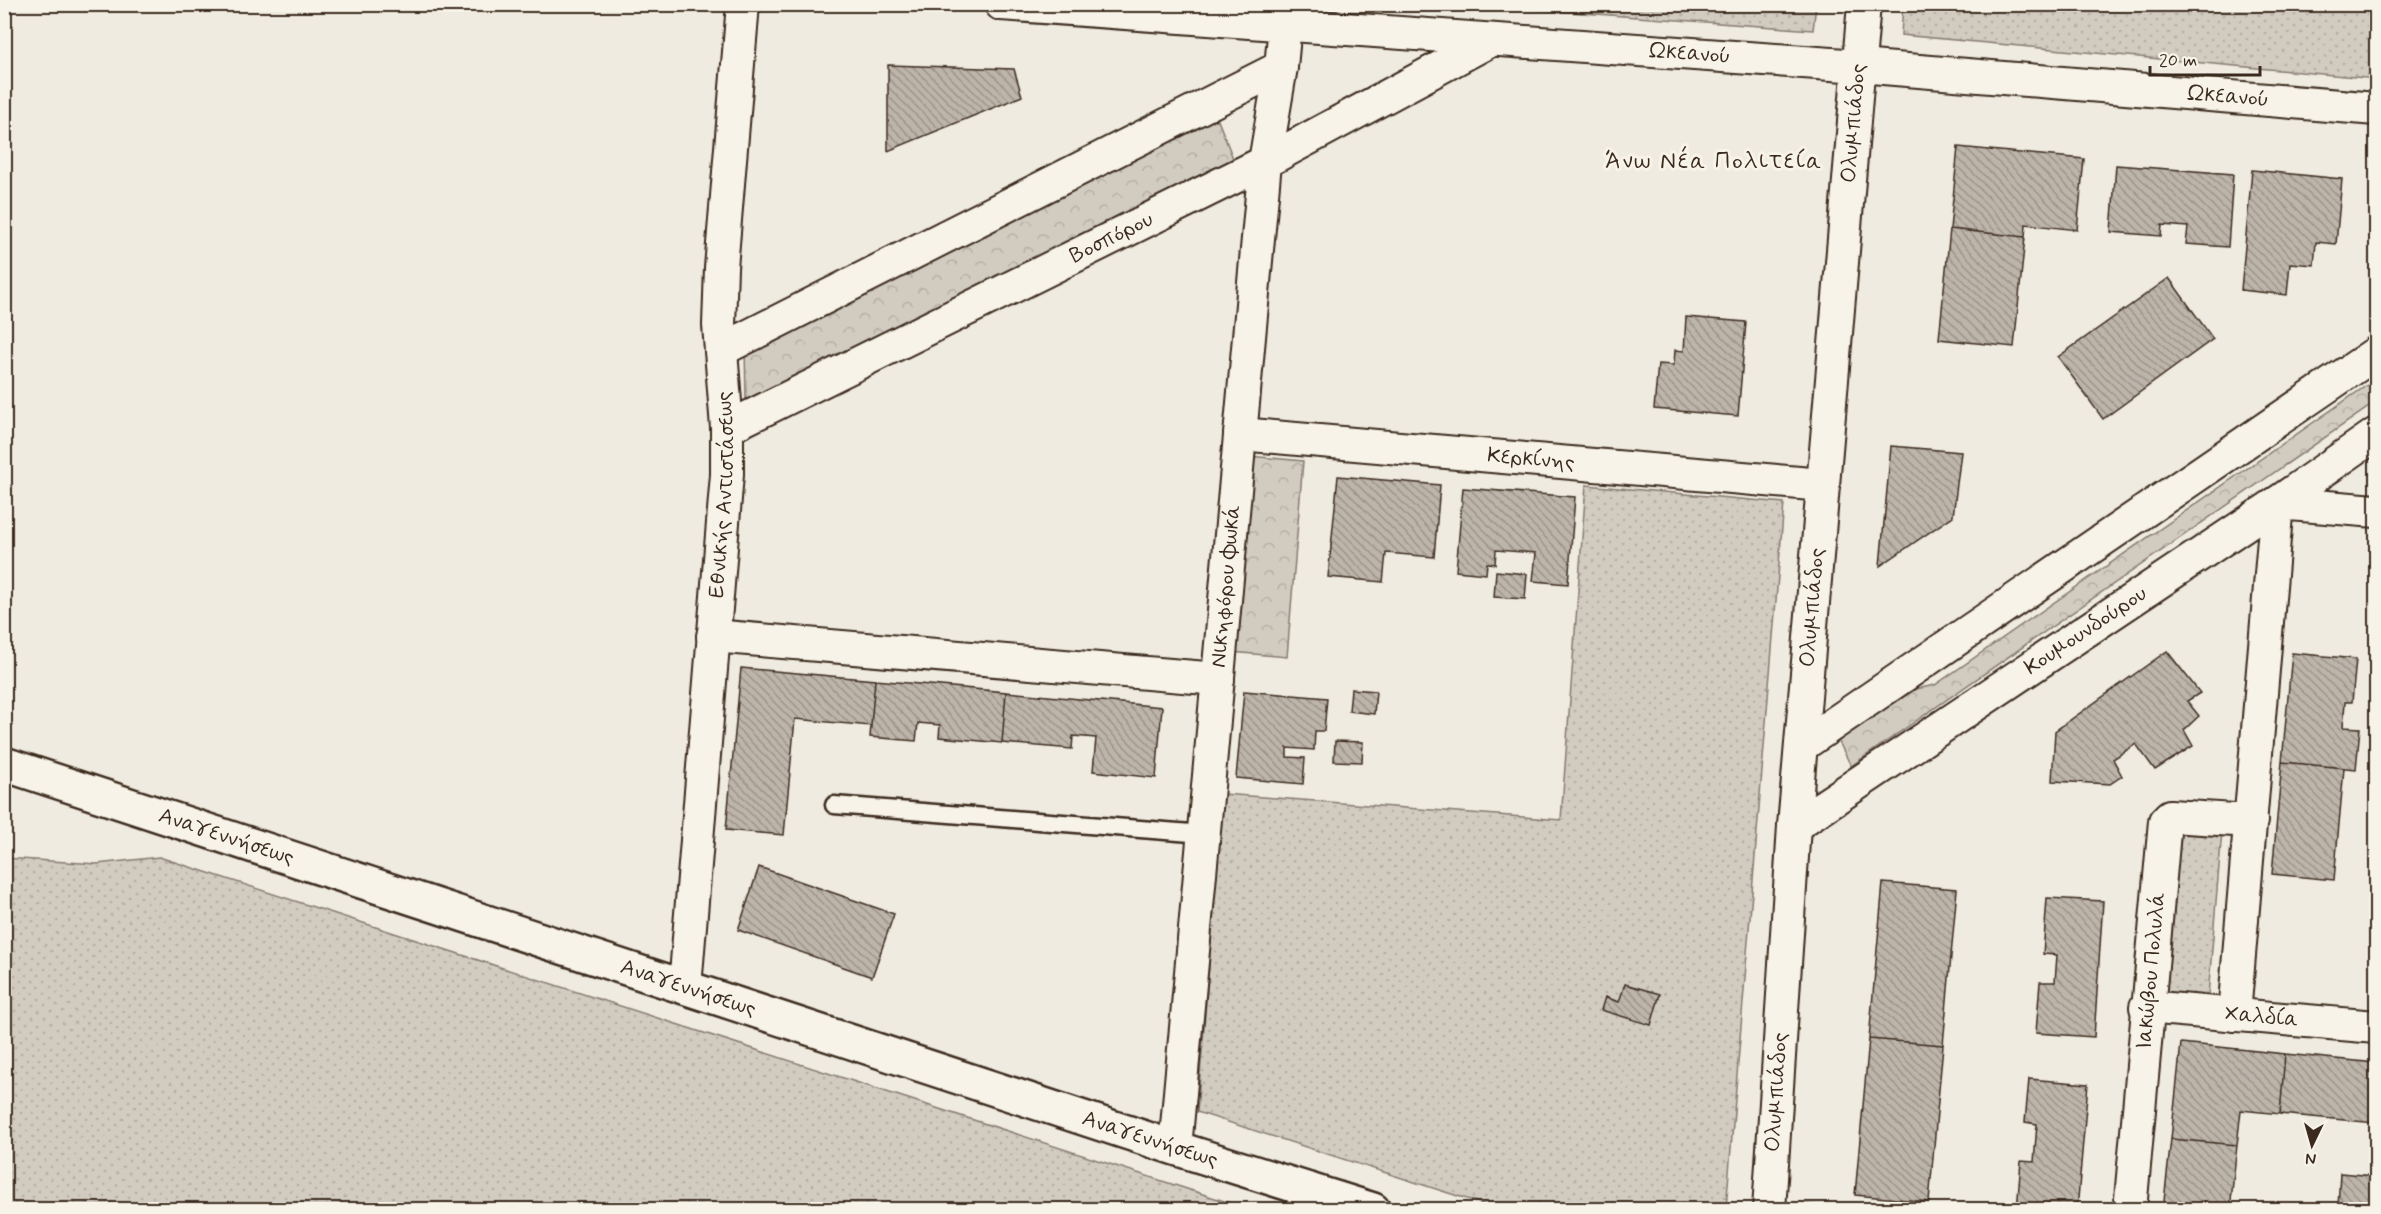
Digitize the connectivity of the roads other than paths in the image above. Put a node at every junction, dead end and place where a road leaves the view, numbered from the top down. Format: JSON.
{"nodes":[{"id":1,"x":743,"y":4,"type":"edge"},
{"id":2,"x":1001,"y":4,"type":"edge"},
{"id":3,"x":1864,"y":4,"type":"edge"},
{"id":4,"x":1285,"y":26,"type":"junction"},
{"id":5,"x":1491,"y":40,"type":"junction"},
{"id":6,"x":1859,"y":66,"type":"junction"},
{"id":7,"x":1281,"y":67,"type":"junction"},
{"id":8,"x":2376,"y":110,"type":"edge"},
{"id":9,"x":1265,"y":162,"type":"junction"},
{"id":10,"x":721,"y":350,"type":"junction"},
{"id":11,"x":2376,"y":353,"type":"edge"},
{"id":12,"x":727,"y":429,"type":"junction"},
{"id":13,"x":1240,"y":434,"type":"junction"},
{"id":14,"x":2376,"y":434,"type":"edge"},
{"id":15,"x":1823,"y":485,"type":"junction"},
{"id":16,"x":2277,"y":503,"type":"junction"},
{"id":17,"x":2376,"y":512,"type":"edge"},
{"id":18,"x":713,"y":636,"type":"junction"},
{"id":19,"x":1218,"y":679,"type":"junction"},
{"id":20,"x":1801,"y":746,"type":"junction"},
{"id":21,"x":4,"y":764,"type":"edge"},
{"id":22,"x":834,"y":805,"type":"dead end"},
{"id":23,"x":2251,"y":821,"type":"junction"},
{"id":24,"x":1794,"y":826,"type":"junction"},
{"id":25,"x":1204,"y":834,"type":"junction"},
{"id":26,"x":685,"y":987,"type":"junction"},
{"id":27,"x":2146,"y":1008,"type":"junction"},
{"id":28,"x":2234,"y":1015,"type":"junction"},
{"id":29,"x":2376,"y":1027,"type":"edge"},
{"id":30,"x":1175,"y":1148,"type":"junction"},
{"id":31,"x":1373,"y":1209,"type":"edge"},
{"id":32,"x":1768,"y":1209,"type":"edge"},
{"id":33,"x":2130,"y":1209,"type":"edge"}],
"edges":[{"from":1,"to":10,"type":"street","name":"Εθνικής Αντιστάσεως"},
{"from":2,"to":4,"type":"street","name":"Ωκεανού"},
{"from":3,"to":6,"type":"street","name":"Ολυμπιάδος"},
{"from":4,"to":5,"type":"street","name":"Ωκεανού"},
{"from":4,"to":7,"type":"street","name":"Νικηφόρου Φωκά"},
{"from":5,"to":6,"type":"street","name":"Ωκεανού"},
{"from":5,"to":9,"type":"street","name":"Βοσπόρου"},
{"from":6,"to":8,"type":"street","name":"Ωκεανού"},
{"from":6,"to":15,"type":"street","name":"Ολυμπιάδος"},
{"from":7,"to":9,"type":"street","name":"Νικηφόρου Φωκά"},
{"from":7,"to":10,"type":"street"},
{"from":9,"to":12,"type":"street","name":"Βοσπόρου"},
{"from":9,"to":13,"type":"street","name":"Νικηφόρου Φωκά"},
{"from":10,"to":12,"type":"street","name":"Εθνικής Αντιστάσεως"},
{"from":11,"to":20,"type":"street"},
{"from":12,"to":18,"type":"street","name":"Εθνικής Αντιστάσεως"},
{"from":13,"to":15,"type":"street","name":"Κερκίνης"},
{"from":13,"to":19,"type":"street","name":"Νικηφόρου Φωκά"},
{"from":14,"to":16,"type":"street","name":"Κουμουνδούρου"},
{"from":15,"to":20,"type":"street","name":"Ολυμπιάδος"},
{"from":16,"to":17,"type":"street"},
{"from":16,"to":23,"type":"street"},
{"from":16,"to":24,"type":"street","name":"Κουμουνδούρου"},
{"from":18,"to":19,"type":"street"},
{"from":18,"to":26,"type":"street","name":"Εθνικής Αντιστάσεως"},
{"from":19,"to":25,"type":"street","name":"Νικηφόρου Φωκά"},
{"from":20,"to":24,"type":"street","name":"Ολυμπιάδος"},
{"from":21,"to":26,"type":"street","name":"Αναγεννήσεως"},
{"from":22,"to":25,"type":"lane"},
{"from":23,"to":27,"type":"street","name":"Ιακώβου Πολυλά"},
{"from":23,"to":28,"type":"street"},
{"from":24,"to":32,"type":"street","name":"Ολυμπιάδος"},
{"from":25,"to":30,"type":"street","name":"Νικηφόρου Φωκά"},
{"from":26,"to":30,"type":"street","name":"Αναγεννήσεως"},
{"from":27,"to":28,"type":"street","name":"Χαλδία"},
{"from":27,"to":33,"type":"street","name":"Ιακώβου Πολυλά"},
{"from":28,"to":29,"type":"street","name":"Χαλδία"},
{"from":30,"to":31,"type":"street","name":"Αναγεννήσεως"}]}
